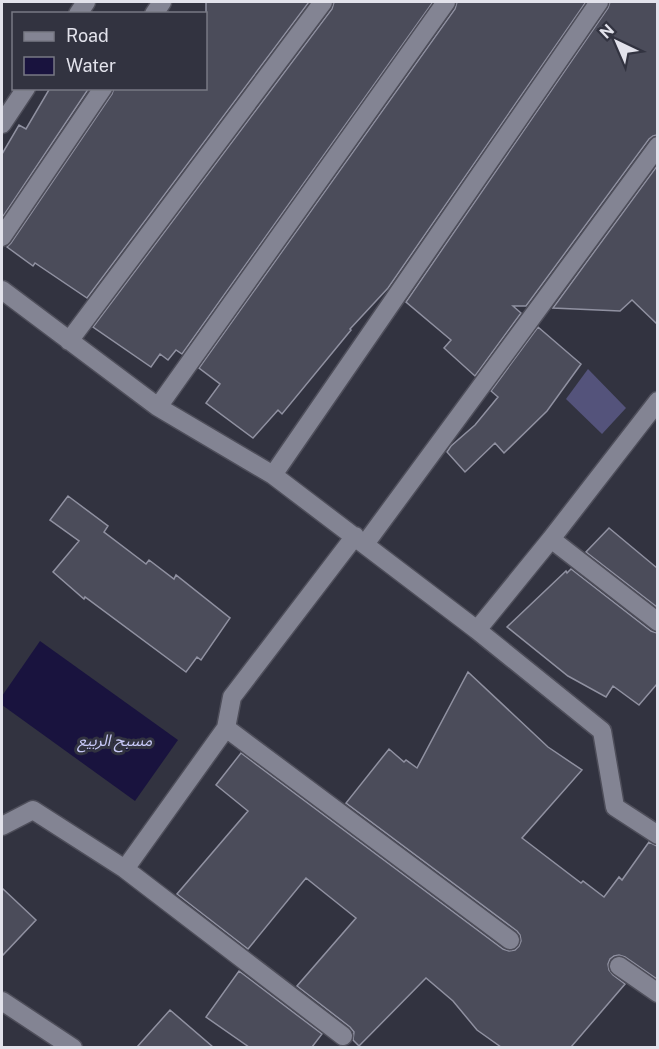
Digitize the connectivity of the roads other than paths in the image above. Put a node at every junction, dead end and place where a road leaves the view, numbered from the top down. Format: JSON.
{"nodes":[{"id":1,"x":323,"y":2,"type":"edge"},
{"id":2,"x":446,"y":2,"type":"edge"},
{"id":3,"x":599,"y":2,"type":"edge"},
{"id":4,"x":25,"y":90,"type":"edge"},
{"id":5,"x":102,"y":90,"type":"edge"},
{"id":6,"x":2,"y":124,"type":"edge"},
{"id":7,"x":657,"y":146,"type":"edge"},
{"id":8,"x":2,"y":237,"type":"edge"},
{"id":9,"x":2,"y":290,"type":"edge"},
{"id":10,"x":69,"y":341,"type":"junction"},
{"id":11,"x":657,"y":401,"type":"edge"},
{"id":12,"x":159,"y":407,"type":"junction"},
{"id":13,"x":273,"y":476,"type":"junction"},
{"id":14,"x":551,"y":539,"type":"junction"},
{"id":15,"x":360,"y":540,"type":"junction"},
{"id":16,"x":657,"y":622,"type":"edge"},
{"id":17,"x":477,"y":630,"type":"junction"},
{"id":18,"x":226,"y":728,"type":"junction"},
{"id":19,"x":2,"y":826,"type":"edge"},
{"id":20,"x":657,"y":835,"type":"edge"},
{"id":21,"x":125,"y":869,"type":"junction"},
{"id":22,"x":510,"y":940,"type":"dead end"},
{"id":23,"x":619,"y":966,"type":"dead end"},
{"id":24,"x":657,"y":993,"type":"edge"},
{"id":25,"x":2,"y":1001,"type":"edge"},
{"id":26,"x":343,"y":1036,"type":"dead end"},
{"id":27,"x":73,"y":1047,"type":"edge"}],
"edges":[{"from":1,"to":10,"type":"street"},
{"from":2,"to":12,"type":"street"},
{"from":3,"to":13,"type":"street"},
{"from":4,"to":6,"type":"street"},
{"from":5,"to":8,"type":"street"},
{"from":7,"to":15,"type":"street"},
{"from":9,"to":10,"type":"street"},
{"from":10,"to":12,"type":"street"},
{"from":11,"to":14,"type":"street"},
{"from":12,"to":13,"type":"street"},
{"from":13,"to":15,"type":"street"},
{"from":14,"to":16,"type":"street"},
{"from":14,"to":17,"type":"street"},
{"from":15,"to":17,"type":"street"},
{"from":15,"to":18,"type":"street"},
{"from":17,"to":20,"type":"street"},
{"from":18,"to":21,"type":"street"},
{"from":18,"to":22,"type":"street"},
{"from":19,"to":21,"type":"street"},
{"from":21,"to":26,"type":"street"},
{"from":23,"to":24,"type":"street"},
{"from":25,"to":27,"type":"street"}]}
